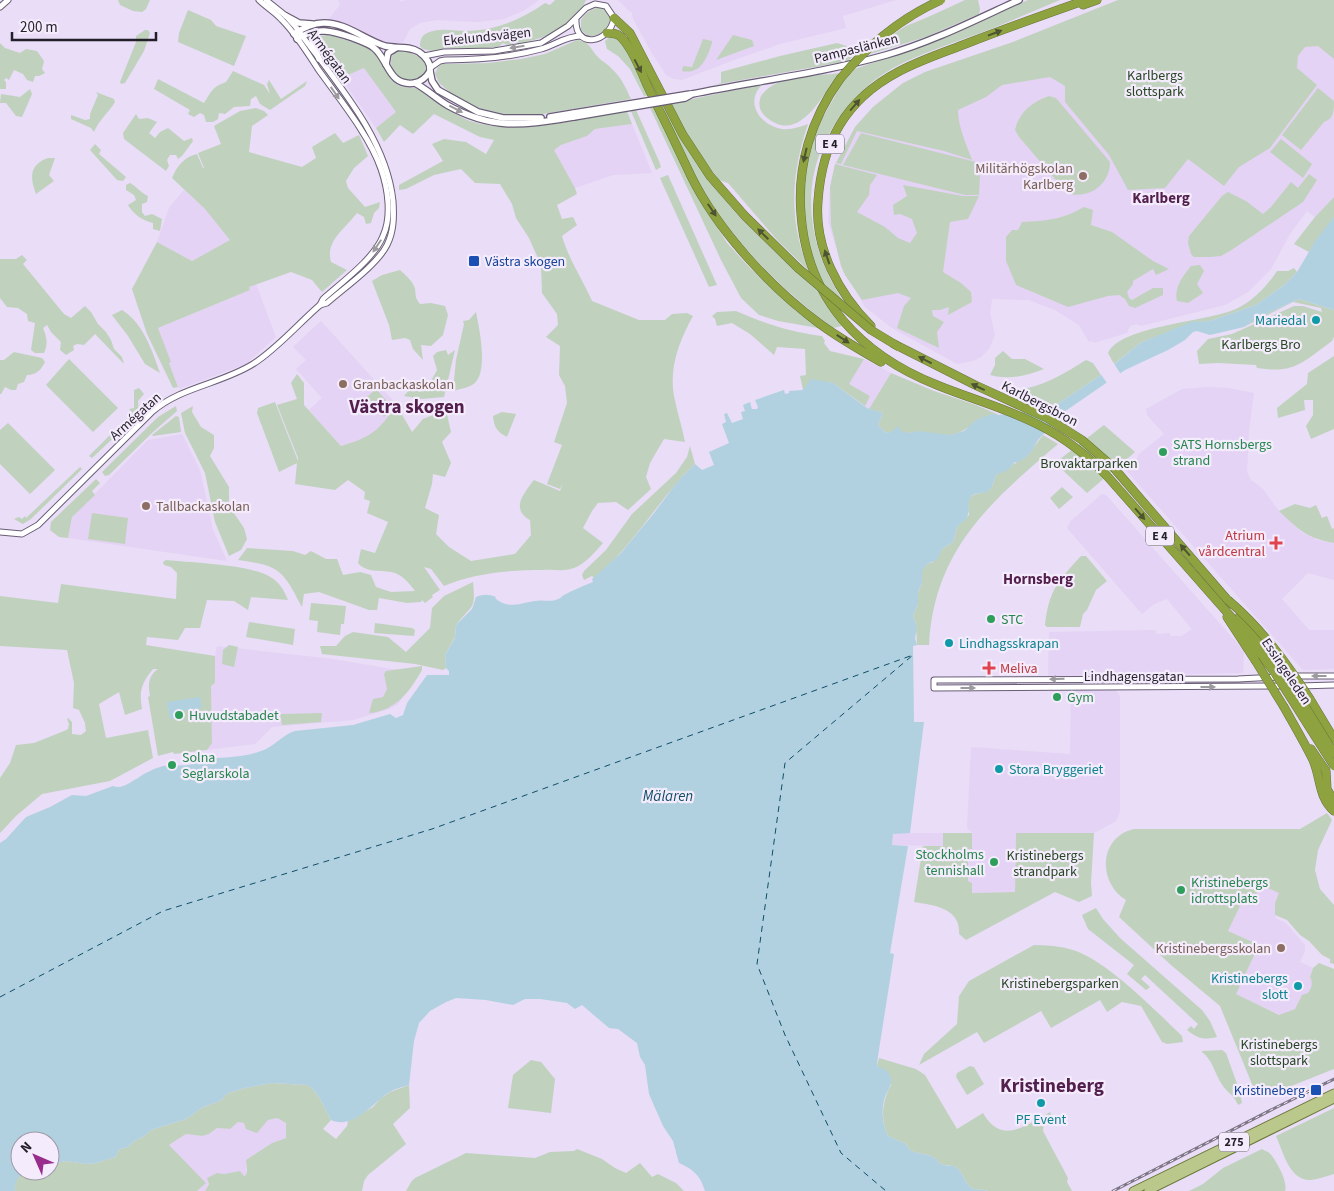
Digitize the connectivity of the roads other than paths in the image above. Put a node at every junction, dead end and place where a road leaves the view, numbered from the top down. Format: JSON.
{"nodes":[{"id":1,"x":8,"y":0,"type":"edge"},
{"id":2,"x":259,"y":0,"type":"edge"},
{"id":3,"x":266,"y":0,"type":"edge"},
{"id":4,"x":941,"y":0,"type":"edge"},
{"id":5,"x":1019,"y":0,"type":"edge"},
{"id":6,"x":1070,"y":0,"type":"edge"},
{"id":7,"x":1086,"y":0,"type":"edge"},
{"id":8,"x":1097,"y":0,"type":"edge"},
{"id":9,"x":0,"y":7,"type":"edge"},
{"id":10,"x":1047,"y":14,"type":"junction"},
{"id":11,"x":286,"y":16,"type":"junction"},
{"id":12,"x":614,"y":18,"type":"junction"},
{"id":13,"x":1035,"y":18,"type":"junction"},
{"id":14,"x":576,"y":20,"type":"junction"},
{"id":15,"x":314,"y":24,"type":"junction"},
{"id":16,"x":315,"y":31,"type":"junction"},
{"id":17,"x":607,"y":33,"type":"junction"},
{"id":18,"x":298,"y":35,"type":"junction"},
{"id":19,"x":581,"y":36,"type":"junction"},
{"id":20,"x":398,"y":47,"type":"junction"},
{"id":21,"x":424,"y":56,"type":"junction"},
{"id":22,"x":319,"y":59,"type":"junction"},
{"id":23,"x":386,"y":66,"type":"junction"},
{"id":24,"x":430,"y":70,"type":"junction"},
{"id":25,"x":415,"y":82,"type":"junction"},
{"id":26,"x":574,"y":115,"type":"junction"},
{"id":27,"x":376,"y":150,"type":"junction"},
{"id":28,"x":899,"y":347,"type":"junction"},
{"id":29,"x":911,"y":373,"type":"junction"},
{"id":30,"x":0,"y":532,"type":"edge"},
{"id":31,"x":1212,"y":595,"type":"junction"},
{"id":32,"x":1228,"y":600,"type":"junction"},
{"id":33,"x":1334,"y":676,"type":"edge"},
{"id":34,"x":1334,"y":685,"type":"edge"},
{"id":35,"x":1300,"y":735,"type":"junction"},
{"id":36,"x":1334,"y":738,"type":"edge"},
{"id":37,"x":1334,"y":753,"type":"edge"},
{"id":38,"x":1334,"y":766,"type":"edge"},
{"id":39,"x":1327,"y":777,"type":"junction"},
{"id":40,"x":1334,"y":801,"type":"edge"},
{"id":41,"x":1334,"y":811,"type":"edge"},
{"id":42,"x":1334,"y":1093,"type":"edge"},
{"id":43,"x":1334,"y":1100,"type":"edge"},
{"id":44,"x":1134,"y":1191,"type":"edge"},
{"id":45,"x":1148,"y":1191,"type":"edge"}],
"edges":[{"from":1,"to":9,"type":"street"},
{"from":2,"to":18,"type":"street","name":"Armégatan"},
{"from":3,"to":11,"type":"street","name":"Armégatan"},
{"from":4,"to":29,"type":"highway","number":"E 4","one_way":true,"bridge":true},
{"from":5,"to":26,"type":"main road","name":"Pampaslänken","bridge":true},
{"from":6,"to":13,"type":"highway","number":"E 4"},
{"from":7,"to":10,"type":"highway"},
{"from":8,"to":10,"type":"highway"},
{"from":10,"to":13,"type":"highway"},
{"from":11,"to":15,"type":"main road"},
{"from":11,"to":18,"type":"street","name":"Armégatan"},
{"from":12,"to":14,"type":"street"},
{"from":12,"to":17,"type":"street"},
{"from":28,"to":12,"type":"highway","one_way":true,"bridge":true},
{"from":28,"to":13,"type":"highway","number":"E 4","one_way":true,"bridge":true},
{"from":14,"to":19,"type":"street"},
{"from":14,"to":21,"type":"street","name":"Ekelundsvägen","one_way":true},
{"from":15,"to":18,"type":"main road"},
{"from":15,"to":20,"type":"main road"},
{"from":16,"to":18,"type":"main road"},
{"from":16,"to":22,"type":"main road"},
{"from":16,"to":23,"type":"main road"},
{"from":17,"to":19,"type":"street"},
{"from":17,"to":29,"type":"highway","one_way":true},
{"from":18,"to":22,"type":"street","name":"Armégatan"},
{"from":18,"to":27,"type":"street","name":"Armégatan","one_way":true},
{"from":19,"to":24,"type":"street","name":"Ekelundsvägen"},
{"from":20,"to":21,"type":"main road"},
{"from":20,"to":23,"type":"main road"},
{"from":21,"to":24,"type":"main road","name":"Ekelundsvägen"},
{"from":22,"to":27,"type":"street","name":"Armégatan"},
{"from":23,"to":25,"type":"main road"},
{"from":24,"to":25,"type":"main road","name":"Ekelundsvägen"},
{"from":24,"to":26,"type":"main road","name":"Pampaslänken"},
{"from":25,"to":26,"type":"main road","name":"Pampaslänken","one_way":true},
{"from":27,"to":30,"type":"street","name":"Armégatan"},
{"from":32,"to":28,"type":"highway","name":"Karlbergsbron","number":"E 4","one_way":true},
{"from":29,"to":31,"type":"highway","name":"Karlbergsbron","number":"E 4","one_way":true},
{"from":31,"to":35,"type":"highway","bridge":true},
{"from":31,"to":38,"type":"highway","name":"Essingeleden","number":"E 4","bridge":true},
{"from":32,"to":36,"type":"highway","bridge":true},
{"from":32,"to":37,"type":"highway","name":"Essingeleden","number":"E 4","bridge":true},
{"from":33,"to":34,"type":"street","name":"Lindhagensgatan","one_way":true},
{"from":35,"to":39,"type":"highway"},
{"from":35,"to":41,"type":"highway"},
{"from":38,"to":39,"type":"highway"},
{"from":39,"to":40,"type":"highway"},
{"from":42,"to":44,"type":"main road","number":"275"},
{"from":43,"to":45,"type":"main road","number":"275"}]}
